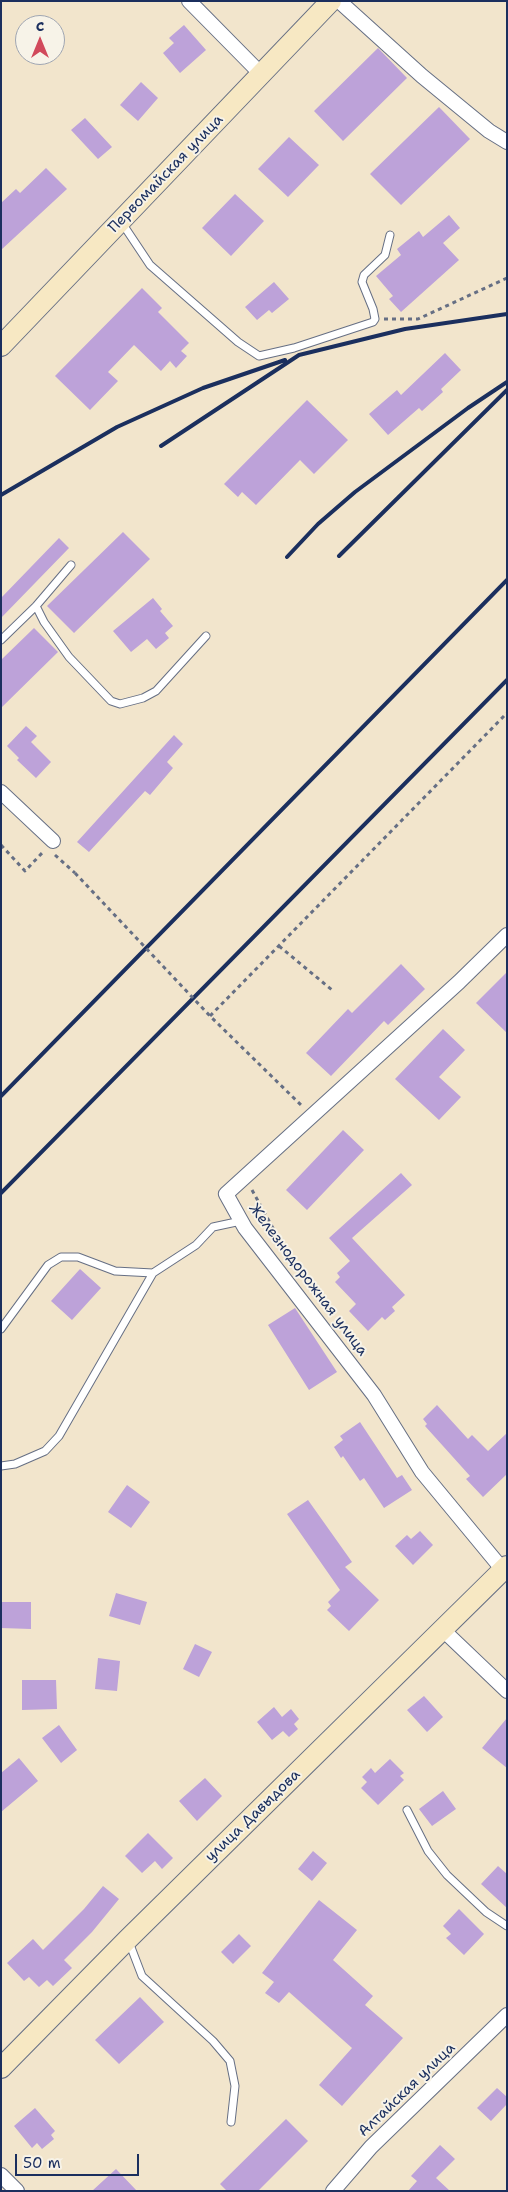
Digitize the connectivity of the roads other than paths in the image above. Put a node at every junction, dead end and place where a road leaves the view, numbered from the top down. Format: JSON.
{"nodes":[{"id":1,"x":189,"y":1,"type":"edge"},
{"id":2,"x":331,"y":1,"type":"edge"},
{"id":3,"x":339,"y":1,"type":"edge"},
{"id":4,"x":261,"y":74,"type":"junction"},
{"id":5,"x":507,"y":142,"type":"edge"},
{"id":6,"x":121,"y":221,"type":"junction"},
{"id":7,"x":390,"y":235,"type":"dead end"},
{"id":8,"x":1,"y":346,"type":"edge"},
{"id":9,"x":71,"y":566,"type":"dead end"},
{"id":10,"x":36,"y":606,"type":"junction"},
{"id":11,"x":206,"y":636,"type":"dead end"},
{"id":12,"x":1,"y":640,"type":"edge"},
{"id":13,"x":1,"y":792,"type":"edge"},
{"id":14,"x":51,"y":848,"type":"road end"},
{"id":15,"x":507,"y":935,"type":"edge"},
{"id":16,"x":241,"y":1221,"type":"junction"},
{"id":17,"x":153,"y":1273,"type":"junction"},
{"id":18,"x":1,"y":1329,"type":"edge"},
{"id":19,"x":1,"y":1466,"type":"edge"},
{"id":20,"x":505,"y":1568,"type":"edge"},
{"id":21,"x":442,"y":1629,"type":"junction"},
{"id":22,"x":507,"y":1690,"type":"edge"},
{"id":23,"x":406,"y":1810,"type":"dead end"},
{"id":24,"x":507,"y":1926,"type":"edge"},
{"id":25,"x":128,"y":1939,"type":"junction"},
{"id":26,"x":507,"y":2015,"type":"edge"},
{"id":27,"x":1,"y":2068,"type":"edge"},
{"id":28,"x":231,"y":2122,"type":"dead end"},
{"id":29,"x":1,"y":2175,"type":"edge"},
{"id":30,"x":17,"y":2191,"type":"edge"},
{"id":31,"x":333,"y":2191,"type":"edge"}],
"edges":[{"from":1,"to":4,"type":"street"},
{"from":2,"to":4,"type":"main road","name":"Первомайская улица"},
{"from":3,"to":5,"type":"street"},
{"from":4,"to":6,"type":"main road","name":"Первомайская улица"},
{"from":6,"to":7,"type":"lane"},
{"from":6,"to":8,"type":"main road","name":"Первомайская улица"},
{"from":9,"to":10,"type":"lane"},
{"from":10,"to":11,"type":"lane"},
{"from":10,"to":12,"type":"lane"},
{"from":13,"to":14,"type":"street"},
{"from":15,"to":16,"type":"street","name":"Железнодорожная улица"},
{"from":16,"to":17,"type":"lane"},
{"from":16,"to":20,"type":"street","name":"Железнодорожная улица"},
{"from":17,"to":18,"type":"lane"},
{"from":17,"to":19,"type":"lane"},
{"from":20,"to":21,"type":"main road","name":"улица Давыдова"},
{"from":21,"to":22,"type":"street"},
{"from":21,"to":25,"type":"main road","name":"улица Давыдова"},
{"from":23,"to":24,"type":"lane"},
{"from":25,"to":27,"type":"main road","name":"улица Давыдова"},
{"from":25,"to":28,"type":"lane"},
{"from":26,"to":31,"type":"street","name":"Алтайская улица"},
{"from":29,"to":30,"type":"street"}]}
